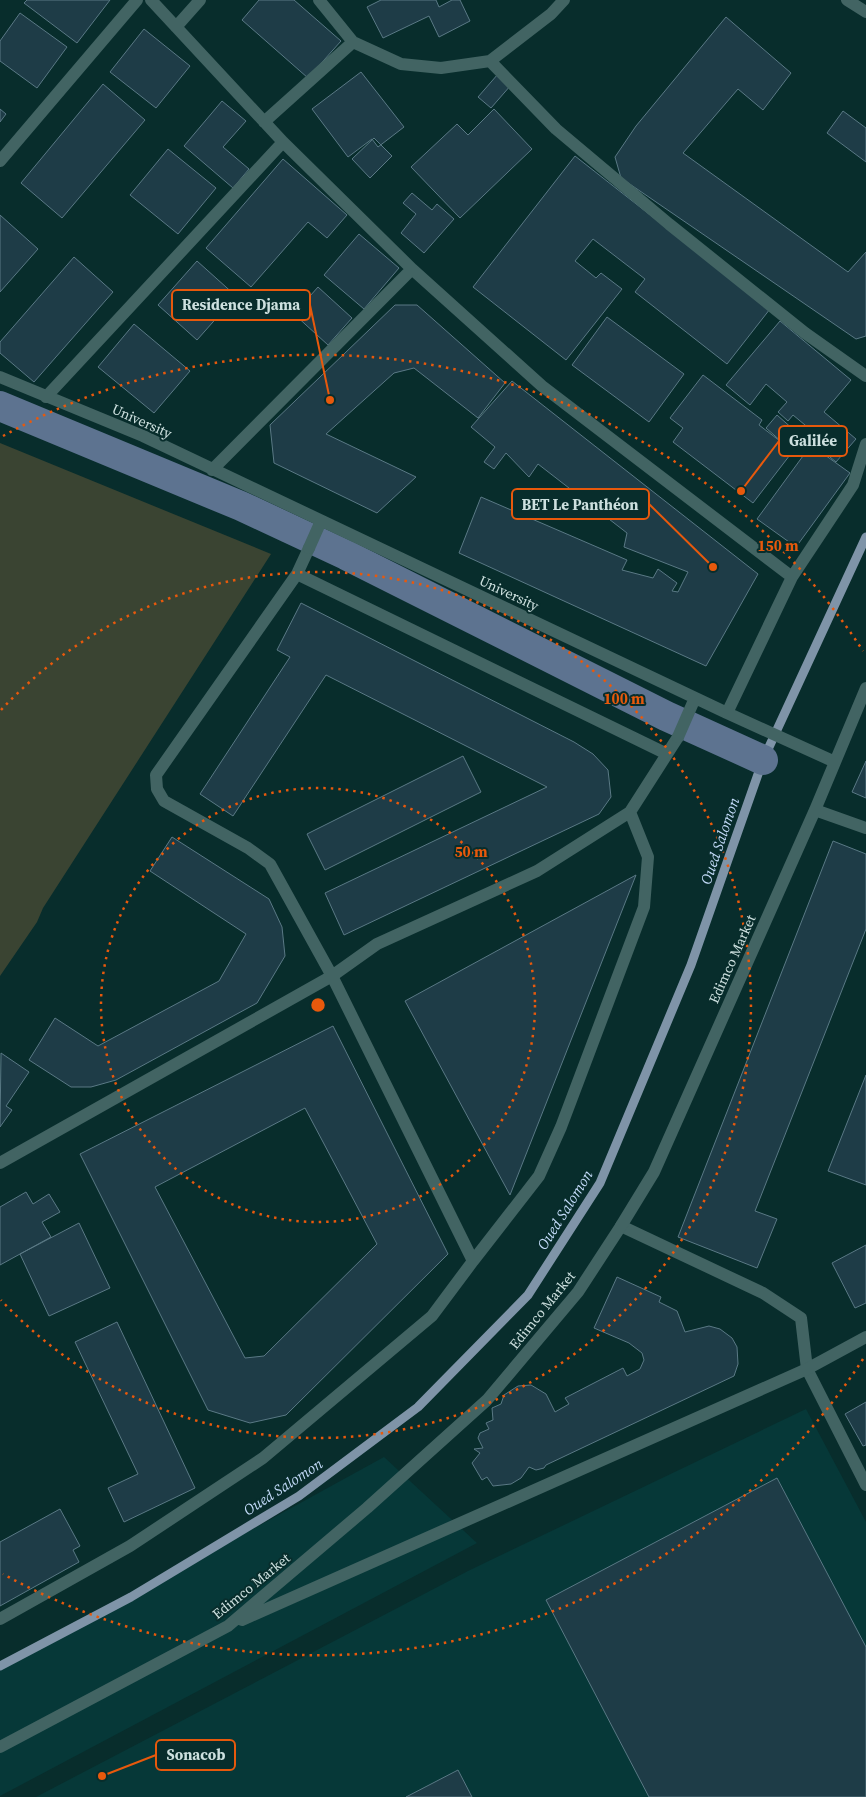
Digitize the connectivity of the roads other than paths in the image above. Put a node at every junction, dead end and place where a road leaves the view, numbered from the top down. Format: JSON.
{"nodes":[{"id":1,"x":137,"y":0,"type":"edge"},
{"id":2,"x":151,"y":0,"type":"edge"},
{"id":3,"x":200,"y":0,"type":"edge"},
{"id":4,"x":319,"y":0,"type":"edge"},
{"id":5,"x":564,"y":0,"type":"edge"},
{"id":6,"x":847,"y":0,"type":"edge"},
{"id":7,"x":866,"y":12,"type":"edge"},
{"id":8,"x":176,"y":27,"type":"junction"},
{"id":9,"x":353,"y":42,"type":"junction"},
{"id":10,"x":490,"y":61,"type":"junction"},
{"id":11,"x":264,"y":122,"type":"junction"},
{"id":12,"x":283,"y":142,"type":"junction"},
{"id":13,"x":0,"y":160,"type":"edge"},
{"id":14,"x":412,"y":269,"type":"junction"},
{"id":15,"x":866,"y":376,"type":"edge"},
{"id":16,"x":0,"y":377,"type":"edge"},
{"id":17,"x":46,"y":397,"type":"junction"},
{"id":18,"x":866,"y":444,"type":"edge"},
{"id":19,"x":212,"y":470,"type":"junction"},
{"id":20,"x":321,"y":521,"type":"junction"},
{"id":21,"x":296,"y":574,"type":"junction"},
{"id":22,"x":792,"y":577,"type":"junction"},
{"id":23,"x":866,"y":688,"type":"edge"},
{"id":24,"x":694,"y":701,"type":"junction"},
{"id":25,"x":728,"y":713,"type":"junction"},
{"id":26,"x":667,"y":754,"type":"junction"},
{"id":27,"x":835,"y":762,"type":"junction"},
{"id":28,"x":815,"y":810,"type":"junction"},
{"id":29,"x":630,"y":812,"type":"junction"},
{"id":30,"x":866,"y":828,"type":"edge"},
{"id":31,"x":332,"y":976,"type":"junction"},
{"id":32,"x":0,"y":1163,"type":"edge"},
{"id":33,"x":621,"y":1226,"type":"junction"},
{"id":34,"x":473,"y":1260,"type":"junction"},
{"id":35,"x":866,"y":1337,"type":"edge"},
{"id":36,"x":807,"y":1369,"type":"junction"},
{"id":37,"x":866,"y":1485,"type":"edge"},
{"id":38,"x":0,"y":1619,"type":"edge"},
{"id":39,"x":228,"y":1626,"type":"junction"},
{"id":40,"x":0,"y":1747,"type":"edge"}],
"edges":[{"from":1,"to":13,"type":"street"},
{"from":2,"to":8,"type":"street"},
{"from":3,"to":8,"type":"street"},
{"from":4,"to":9,"type":"street"},
{"from":5,"to":10,"type":"street"},
{"from":6,"to":7,"type":"street"},
{"from":8,"to":11,"type":"street"},
{"from":9,"to":10,"type":"street"},
{"from":9,"to":11,"type":"street"},
{"from":10,"to":15,"type":"street"},
{"from":11,"to":12,"type":"street"},
{"from":12,"to":14,"type":"street"},
{"from":12,"to":17,"type":"street"},
{"from":14,"to":19,"type":"street"},
{"from":14,"to":22,"type":"street"},
{"from":16,"to":17,"type":"street","name":"University"},
{"from":17,"to":19,"type":"street","name":"University"},
{"from":18,"to":22,"type":"street"},
{"from":19,"to":20,"type":"street","name":"University"},
{"from":20,"to":21,"type":"street"},
{"from":20,"to":24,"type":"street","name":"University"},
{"from":21,"to":26,"type":"street"},
{"from":21,"to":31,"type":"street"},
{"from":22,"to":25,"type":"street"},
{"from":23,"to":27,"type":"street","name":"Edimco Market"},
{"from":24,"to":25,"type":"street","name":"University"},
{"from":24,"to":26,"type":"street"},
{"from":25,"to":27,"type":"street","name":"University"},
{"from":26,"to":29,"type":"street"},
{"from":27,"to":28,"type":"street","name":"Edimco Market"},
{"from":28,"to":30,"type":"street"},
{"from":28,"to":33,"type":"street","name":"Edimco Market"},
{"from":29,"to":31,"type":"street"},
{"from":29,"to":34,"type":"street"},
{"from":31,"to":32,"type":"street"},
{"from":31,"to":34,"type":"street"},
{"from":33,"to":36,"type":"street"},
{"from":33,"to":39,"type":"street","name":"Edimco Market"},
{"from":34,"to":38,"type":"street"},
{"from":35,"to":36,"type":"street"},
{"from":36,"to":37,"type":"street"},
{"from":36,"to":39,"type":"street"},
{"from":39,"to":40,"type":"street","name":"Edimco Market"}]}
